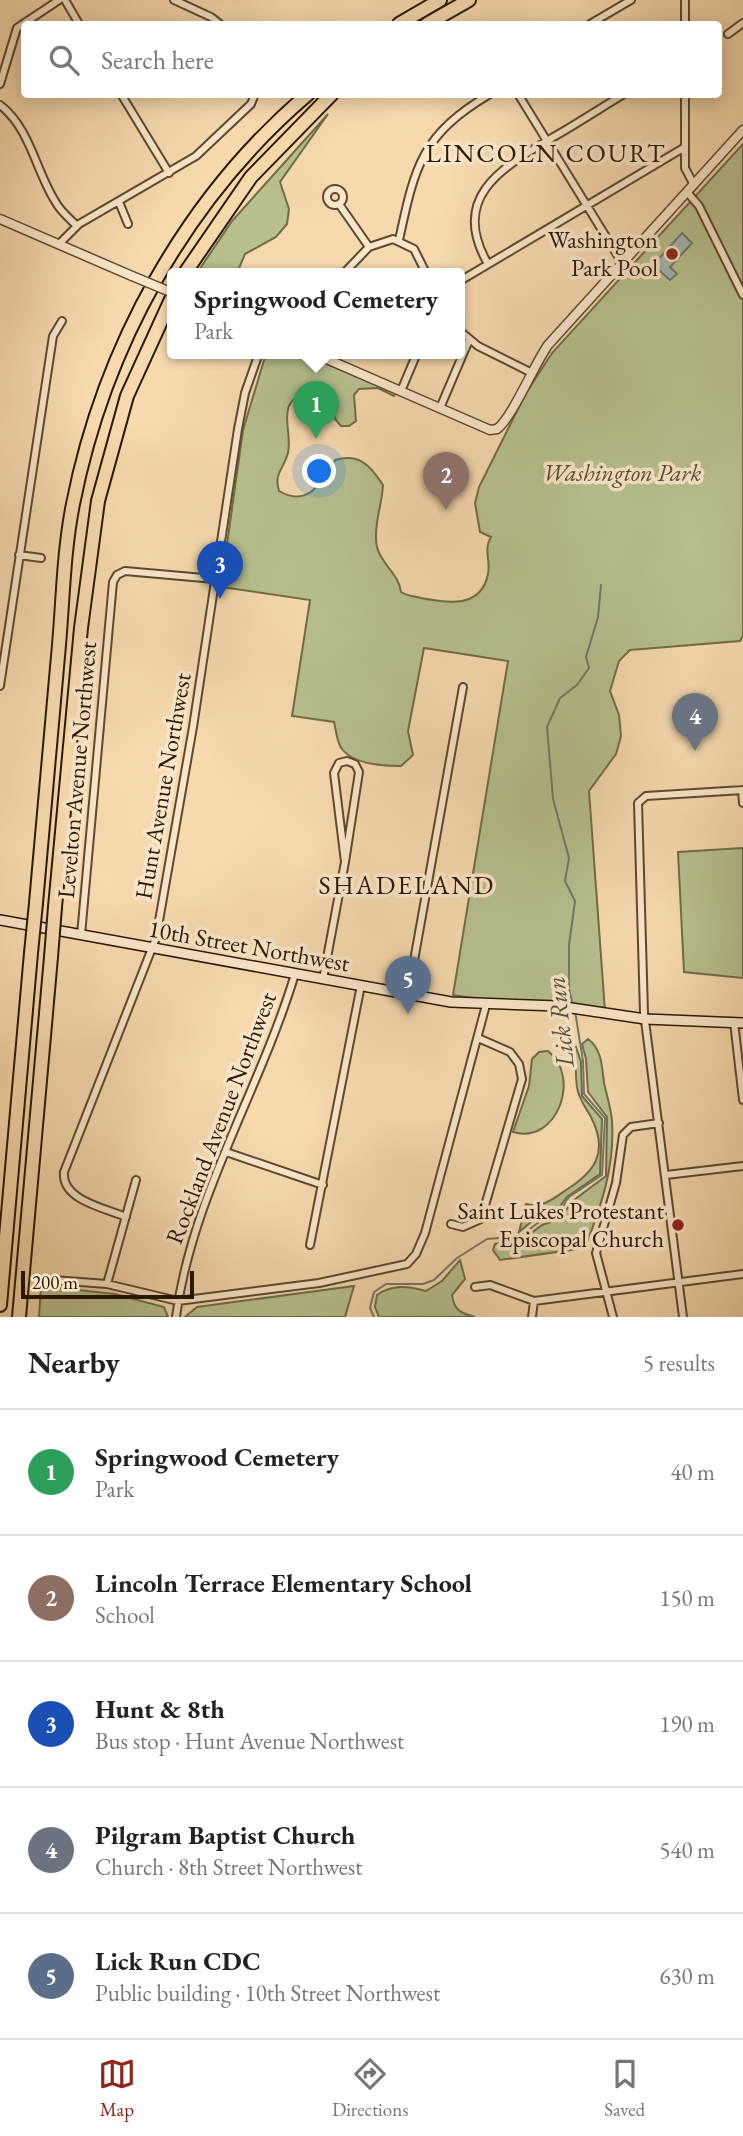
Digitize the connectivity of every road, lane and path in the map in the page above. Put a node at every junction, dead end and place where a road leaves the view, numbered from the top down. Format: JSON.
{"nodes":[{"id":1,"x":59,"y":0,"type":"edge"},
{"id":2,"x":65,"y":0,"type":"edge"},
{"id":3,"x":174,"y":0,"type":"edge"},
{"id":4,"x":440,"y":0,"type":"edge"},
{"id":5,"x":469,"y":0,"type":"edge"},
{"id":6,"x":631,"y":0,"type":"edge"},
{"id":7,"x":685,"y":0,"type":"edge"},
{"id":8,"x":28,"y":21,"type":"edge"},
{"id":9,"x":77,"y":21,"type":"edge"},
{"id":10,"x":216,"y":21,"type":"edge"},
{"id":11,"x":404,"y":21,"type":"edge"},
{"id":12,"x":432,"y":21,"type":"edge"},
{"id":13,"x":595,"y":21,"type":"edge"},
{"id":14,"x":685,"y":21,"type":"edge"},
{"id":15,"x":743,"y":23,"type":"edge"},
{"id":16,"x":21,"y":25,"type":"edge"},
{"id":17,"x":728,"y":34,"type":"dead end"},
{"id":18,"x":0,"y":84,"type":"edge"},
{"id":19,"x":123,"y":98,"type":"edge"},
{"id":20,"x":253,"y":98,"type":"edge"},
{"id":21,"x":304,"y":98,"type":"edge"},
{"id":22,"x":328,"y":98,"type":"edge"},
{"id":23,"x":484,"y":98,"type":"edge"},
{"id":24,"x":520,"y":98,"type":"edge"},
{"id":25,"x":617,"y":98,"type":"edge"},
{"id":26,"x":685,"y":98,"type":"edge"},
{"id":27,"x":0,"y":105,"type":"edge"},
{"id":28,"x":743,"y":130,"type":"edge"},
{"id":29,"x":547,"y":141,"type":"junction"},
{"id":30,"x":685,"y":147,"type":"junction"},
{"id":31,"x":169,"y":173,"type":"junction"},
{"id":32,"x":694,"y":184,"type":"junction"},
{"id":33,"x":687,"y":192,"type":"junction"},
{"id":34,"x":119,"y":202,"type":"junction"},
{"id":35,"x":340,"y":204,"type":"dead end"},
{"id":36,"x":585,"y":206,"type":"junction"},
{"id":37,"x":0,"y":219,"type":"edge"},
{"id":38,"x":128,"y":224,"type":"dead end"},
{"id":39,"x":77,"y":226,"type":"junction"},
{"id":40,"x":399,"y":240,"type":"junction"},
{"id":41,"x":59,"y":244,"type":"junction"},
{"id":42,"x":369,"y":247,"type":"junction"},
{"id":43,"x":621,"y":261,"type":"junction"},
{"id":44,"x":488,"y":264,"type":"junction"},
{"id":45,"x":187,"y":268,"type":"edge"},
{"id":46,"x":349,"y":268,"type":"edge"},
{"id":47,"x":424,"y":268,"type":"edge"},
{"id":48,"x":465,"y":278,"type":"edge"},
{"id":49,"x":167,"y":291,"type":"edge"},
{"id":50,"x":743,"y":295,"type":"edge"},
{"id":51,"x":167,"y":307,"type":"edge"},
{"id":52,"x":62,"y":321,"type":"dead end"},
{"id":53,"x":465,"y":336,"type":"edge"},
{"id":54,"x":469,"y":340,"type":"junction"},
{"id":55,"x":465,"y":349,"type":"edge"},
{"id":56,"x":257,"y":359,"type":"edge"},
{"id":57,"x":327,"y":359,"type":"edge"},
{"id":58,"x":414,"y":359,"type":"edge"},
{"id":59,"x":461,"y":359,"type":"edge"},
{"id":60,"x":530,"y":372,"type":"junction"},
{"id":61,"x":401,"y":391,"type":"junction"},
{"id":62,"x":440,"y":408,"type":"junction"},
{"id":63,"x":19,"y":555,"type":"junction"},
{"id":64,"x":41,"y":558,"type":"dead end"},
{"id":65,"x":215,"y":579,"type":"junction"},
{"id":66,"x":0,"y":686,"type":"edge"},
{"id":67,"x":463,"y":687,"type":"dead end"},
{"id":68,"x":743,"y":790,"type":"edge"},
{"id":69,"x":743,"y":803,"type":"edge"},
{"id":70,"x":345,"y":862,"type":"junction"},
{"id":71,"x":0,"y":920,"type":"edge"},
{"id":72,"x":81,"y":935,"type":"junction"},
{"id":73,"x":153,"y":949,"type":"junction"},
{"id":74,"x":295,"y":974,"type":"junction"},
{"id":75,"x":323,"y":979,"type":"junction"},
{"id":76,"x":361,"y":985,"type":"junction"},
{"id":77,"x":408,"y":994,"type":"junction"},
{"id":78,"x":486,"y":1005,"type":"junction"},
{"id":79,"x":645,"y":1018,"type":"junction"},
{"id":80,"x":738,"y":1023,"type":"edge"},
{"id":81,"x":478,"y":1038,"type":"junction"},
{"id":82,"x":743,"y":1100,"type":"edge"},
{"id":83,"x":659,"y":1124,"type":"junction"},
{"id":84,"x":226,"y":1152,"type":"junction"},
{"id":85,"x":743,"y":1166,"type":"edge"},
{"id":86,"x":666,"y":1175,"type":"junction"},
{"id":87,"x":136,"y":1180,"type":"dead end"},
{"id":88,"x":323,"y":1185,"type":"junction"},
{"id":89,"x":126,"y":1217,"type":"junction"},
{"id":90,"x":452,"y":1224,"type":"dead end"},
{"id":91,"x":310,"y":1245,"type":"dead end"},
{"id":92,"x":743,"y":1274,"type":"edge"},
{"id":93,"x":52,"y":1280,"type":"dead end"},
{"id":94,"x":678,"y":1282,"type":"junction"},
{"id":95,"x":107,"y":1284,"type":"junction"},
{"id":96,"x":475,"y":1287,"type":"dead end"},
{"id":97,"x":606,"y":1290,"type":"junction"},
{"id":98,"x":178,"y":1301,"type":"junction"},
{"id":99,"x":534,"y":1301,"type":"junction"},
{"id":100,"x":0,"y":1305,"type":"edge"},
{"id":101,"x":19,"y":1317,"type":"edge"},
{"id":102,"x":176,"y":1317,"type":"edge"},
{"id":103,"x":532,"y":1317,"type":"edge"},
{"id":104,"x":613,"y":1317,"type":"edge"},
{"id":105,"x":683,"y":1317,"type":"edge"}],
"edges":[{"from":1,"to":8,"type":"street"},
{"from":2,"to":9,"type":"street"},
{"from":3,"to":10,"type":"street"},
{"from":4,"to":11,"type":"highway"},
{"from":5,"to":12,"type":"highway"},
{"from":6,"to":13,"type":"street"},
{"from":7,"to":14,"type":"street"},
{"from":15,"to":17,"type":"street"},
{"from":16,"to":18,"type":"street"},
{"from":19,"to":31,"type":"street"},
{"from":20,"to":31,"type":"street"},
{"from":21,"to":100,"type":"highway","bridge":true},
{"from":22,"to":45,"type":"highway"},
{"from":23,"to":40,"type":"street"},
{"from":24,"to":29,"type":"street"},
{"from":25,"to":29,"type":"street"},
{"from":26,"to":30,"type":"street"},
{"from":27,"to":39,"type":"street"},
{"from":28,"to":32,"type":"street"},
{"from":29,"to":36,"type":"street"},
{"from":29,"to":44,"type":"street"},
{"from":30,"to":32,"type":"street"},
{"from":30,"to":36,"type":"street"},
{"from":31,"to":34,"type":"street"},
{"from":32,"to":33,"type":"street"},
{"from":33,"to":43,"type":"street"},
{"from":33,"to":50,"type":"street"},
{"from":34,"to":38,"type":"street"},
{"from":34,"to":39,"type":"street"},
{"from":35,"to":42,"type":"street"},
{"from":36,"to":43,"type":"street"},
{"from":36,"to":44,"type":"street"},
{"from":37,"to":41,"type":"street"},
{"from":39,"to":41,"type":"street"},
{"from":40,"to":42,"type":"street"},
{"from":40,"to":47,"type":"street"},
{"from":41,"to":49,"type":"street","bridge":true},
{"from":42,"to":46,"type":"street"},
{"from":43,"to":60,"type":"street"},
{"from":44,"to":48,"type":"street"},
{"from":51,"to":101,"type":"highway","bridge":true},
{"from":52,"to":63,"type":"street"},
{"from":53,"to":54,"type":"street"},
{"from":54,"to":55,"type":"street"},
{"from":54,"to":60,"type":"street"},
{"from":56,"to":65,"type":"street","name":"Hunt Avenue Northwest"},
{"from":57,"to":61,"type":"street"},
{"from":58,"to":61,"type":"street"},
{"from":59,"to":62,"type":"street"},
{"from":60,"to":62,"type":"street"},
{"from":61,"to":62,"type":"street"},
{"from":63,"to":64,"type":"street"},
{"from":63,"to":66,"type":"street"},
{"from":65,"to":72,"type":"street","name":"Levelton Avenue Northwest"},
{"from":65,"to":73,"type":"street","name":"Hunt Avenue Northwest"},
{"from":67,"to":77,"type":"street"},
{"from":68,"to":69,"type":"street"},
{"from":68,"to":79,"type":"street"},
{"from":70,"to":70,"type":"street"},
{"from":70,"to":75,"type":"street"},
{"from":71,"to":72,"type":"main road","name":"10th Street Northwest"},
{"from":72,"to":73,"type":"main road","name":"10th Street Northwest"},
{"from":73,"to":74,"type":"main road","name":"10th Street Northwest"},
{"from":73,"to":89,"type":"street","name":"Hunt Avenue Northwest"},
{"from":74,"to":75,"type":"main road","name":"10th Street Northwest"},
{"from":74,"to":84,"type":"street","name":"Rockland Avenue Northwest"},
{"from":75,"to":76,"type":"main road","name":"10th Street Northwest"},
{"from":76,"to":77,"type":"main road","name":"10th Street Northwest"},
{"from":76,"to":88,"type":"street"},
{"from":77,"to":78,"type":"main road","name":"10th Street Northwest"},
{"from":78,"to":79,"type":"main road","name":"10th Street Northwest"},
{"from":78,"to":81,"type":"street"},
{"from":79,"to":80,"type":"main road","name":"10th Street Northwest"},
{"from":79,"to":83,"type":"street"},
{"from":80,"to":82,"type":"street"},
{"from":81,"to":90,"type":"street"},
{"from":81,"to":98,"type":"street"},
{"from":83,"to":86,"type":"street"},
{"from":83,"to":97,"type":"street"},
{"from":84,"to":88,"type":"street"},
{"from":84,"to":98,"type":"street","name":"Rockland Avenue Northwest"},
{"from":85,"to":86,"type":"street"},
{"from":86,"to":94,"type":"street"},
{"from":87,"to":89,"type":"street"},
{"from":88,"to":91,"type":"street"},
{"from":89,"to":95,"type":"street"},
{"from":92,"to":94,"type":"street"},
{"from":93,"to":95,"type":"street"},
{"from":94,"to":97,"type":"street"},
{"from":94,"to":105,"type":"street"},
{"from":95,"to":98,"type":"street"},
{"from":96,"to":99,"type":"street"},
{"from":97,"to":99,"type":"street"},
{"from":97,"to":104,"type":"street"},
{"from":98,"to":102,"type":"street","name":"Rockland Avenue Northwest"},
{"from":99,"to":103,"type":"street"}]}
